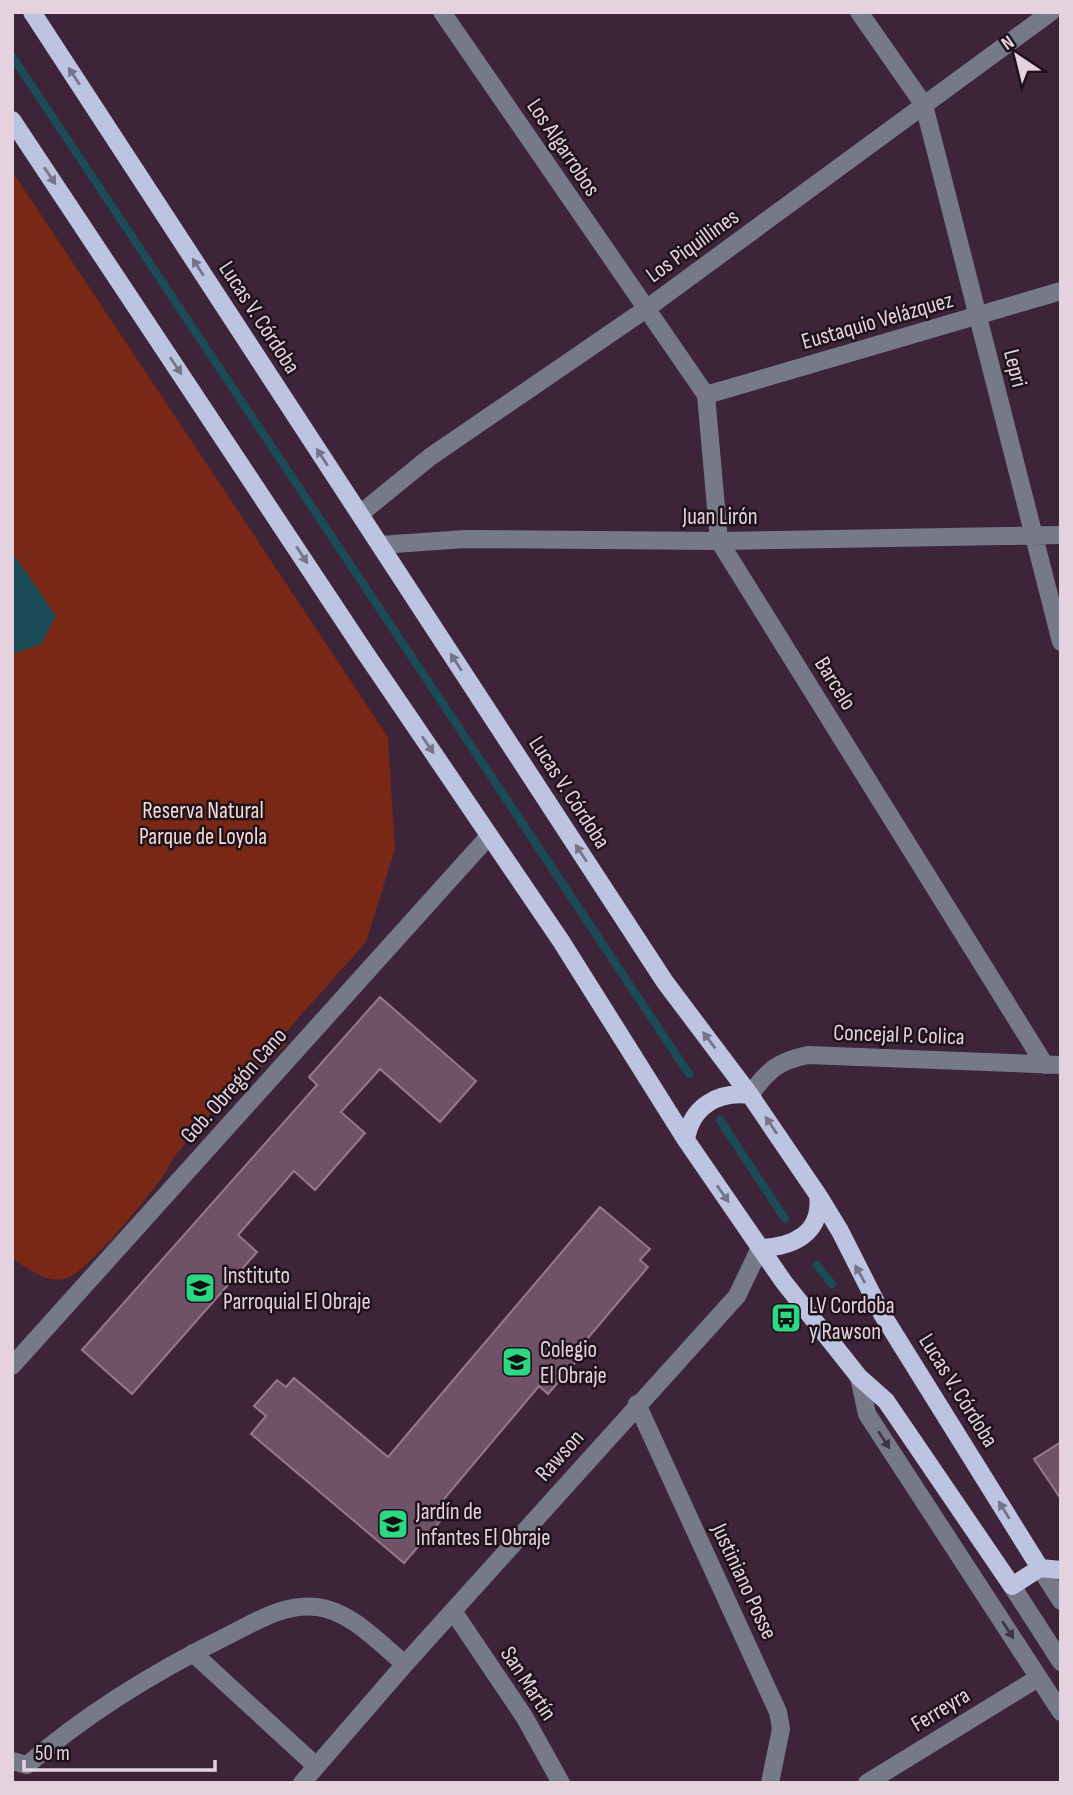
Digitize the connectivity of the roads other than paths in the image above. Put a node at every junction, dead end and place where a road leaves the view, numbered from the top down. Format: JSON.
{"nodes":[{"id":1,"x":32,"y":12,"type":"edge"},
{"id":2,"x":442,"y":12,"type":"edge"},
{"id":3,"x":859,"y":12,"type":"edge"},
{"id":4,"x":1051,"y":12,"type":"edge"},
{"id":5,"x":924,"y":105,"type":"junction"},
{"id":6,"x":12,"y":120,"type":"edge"},
{"id":7,"x":1061,"y":291,"type":"edge"},
{"id":8,"x":646,"y":309,"type":"junction"},
{"id":9,"x":977,"y":317,"type":"junction"},
{"id":10,"x":706,"y":395,"type":"junction"},
{"id":11,"x":360,"y":514,"type":"junction"},
{"id":12,"x":1033,"y":535,"type":"junction"},
{"id":13,"x":1061,"y":535,"type":"edge"},
{"id":14,"x":719,"y":541,"type":"junction"},
{"id":15,"x":380,"y":545,"type":"junction"},
{"id":16,"x":1061,"y":642,"type":"edge"},
{"id":17,"x":489,"y":836,"type":"junction"},
{"id":18,"x":1053,"y":1065,"type":"edge"},
{"id":19,"x":750,"y":1095,"type":"junction"},
{"id":20,"x":686,"y":1140,"type":"junction"},
{"id":21,"x":818,"y":1195,"type":"junction"},
{"id":22,"x":760,"y":1248,"type":"junction"},
{"id":23,"x":12,"y":1366,"type":"edge"},
{"id":24,"x":859,"y":1377,"type":"junction"},
{"id":25,"x":638,"y":1404,"type":"junction"},
{"id":26,"x":1040,"y":1568,"type":"junction"},
{"id":27,"x":1061,"y":1570,"type":"edge"},
{"id":28,"x":1012,"y":1586,"type":"junction"},
{"id":29,"x":1061,"y":1601,"type":"edge"},
{"id":30,"x":453,"y":1611,"type":"junction"},
{"id":31,"x":193,"y":1653,"type":"junction"},
{"id":32,"x":1061,"y":1662,"type":"edge"},
{"id":33,"x":405,"y":1664,"type":"junction"},
{"id":34,"x":1038,"y":1678,"type":"junction"},
{"id":35,"x":1061,"y":1712,"type":"edge"},
{"id":36,"x":12,"y":1761,"type":"edge"},
{"id":37,"x":316,"y":1766,"type":"junction"},
{"id":38,"x":302,"y":1783,"type":"edge"},
{"id":39,"x":561,"y":1783,"type":"edge"},
{"id":40,"x":770,"y":1783,"type":"edge"},
{"id":41,"x":867,"y":1783,"type":"edge"}],
"edges":[{"from":11,"to":1,"type":"main road","name":"Lucas V. Córdoba","one_way":true},
{"from":2,"to":8,"type":"street","name":"Los Algarrobos"},
{"from":3,"to":5,"type":"street"},
{"from":4,"to":5,"type":"street","name":"Los Piquillines"},
{"from":5,"to":8,"type":"street","name":"Los Piquillines"},
{"from":5,"to":9,"type":"street","name":"Lepri"},
{"from":6,"to":17,"type":"main road","one_way":true},
{"from":7,"to":9,"type":"street","name":"Eustaquio Velázquez"},
{"from":8,"to":10,"type":"street","name":"Barcelo"},
{"from":8,"to":11,"type":"street","name":"Los Piquillines"},
{"from":9,"to":10,"type":"street","name":"Eustaquio Velázquez"},
{"from":9,"to":12,"type":"street","name":"Lepri"},
{"from":10,"to":14,"type":"street","name":"Barcelo"},
{"from":11,"to":15,"type":"main road","name":"Lucas V. Córdoba"},
{"from":12,"to":13,"type":"street","name":"Juan Lirón"},
{"from":12,"to":14,"type":"street","name":"Juan Lirón"},
{"from":12,"to":16,"type":"street","name":"Lepri"},
{"from":14,"to":15,"type":"street","name":"Juan Lirón"},
{"from":14,"to":18,"type":"street","name":"Barcelo"},
{"from":19,"to":15,"type":"main road","name":"Lucas V. Córdoba","one_way":true},
{"from":17,"to":20,"type":"main road"},
{"from":17,"to":23,"type":"street","name":"Gob. Obregón Cano"},
{"from":18,"to":19,"type":"street","name":"Concejal P. Colica"},
{"from":19,"to":20,"type":"main road"},
{"from":21,"to":19,"type":"main road","name":"Lucas V. Córdoba","one_way":true},
{"from":20,"to":22,"type":"main road","one_way":true},
{"from":21,"to":22,"type":"main road"},
{"from":26,"to":21,"type":"main road","name":"Lucas V. Córdoba","one_way":true},
{"from":22,"to":24,"type":"main road"},
{"from":22,"to":25,"type":"street","name":"Rawson"},
{"from":24,"to":28,"type":"main road"},
{"from":24,"to":34,"type":"street","one_way":true},
{"from":25,"to":30,"type":"street","name":"Rawson"},
{"from":25,"to":40,"type":"street","name":"Justiniano Posse"},
{"from":26,"to":27,"type":"main road"},
{"from":26,"to":28,"type":"main road"},
{"from":26,"to":29,"type":"street","name":"Lucas V. Córdoba"},
{"from":28,"to":32,"type":"street"},
{"from":30,"to":33,"type":"street","name":"Rawson"},
{"from":30,"to":39,"type":"street","name":"San Martín"},
{"from":31,"to":33,"type":"street"},
{"from":31,"to":36,"type":"street"},
{"from":31,"to":37,"type":"street"},
{"from":33,"to":37,"type":"street","name":"Rawson"},
{"from":34,"to":35,"type":"street"},
{"from":34,"to":41,"type":"street","name":"Ferreyra"},
{"from":37,"to":38,"type":"street","name":"Rawson"}]}
